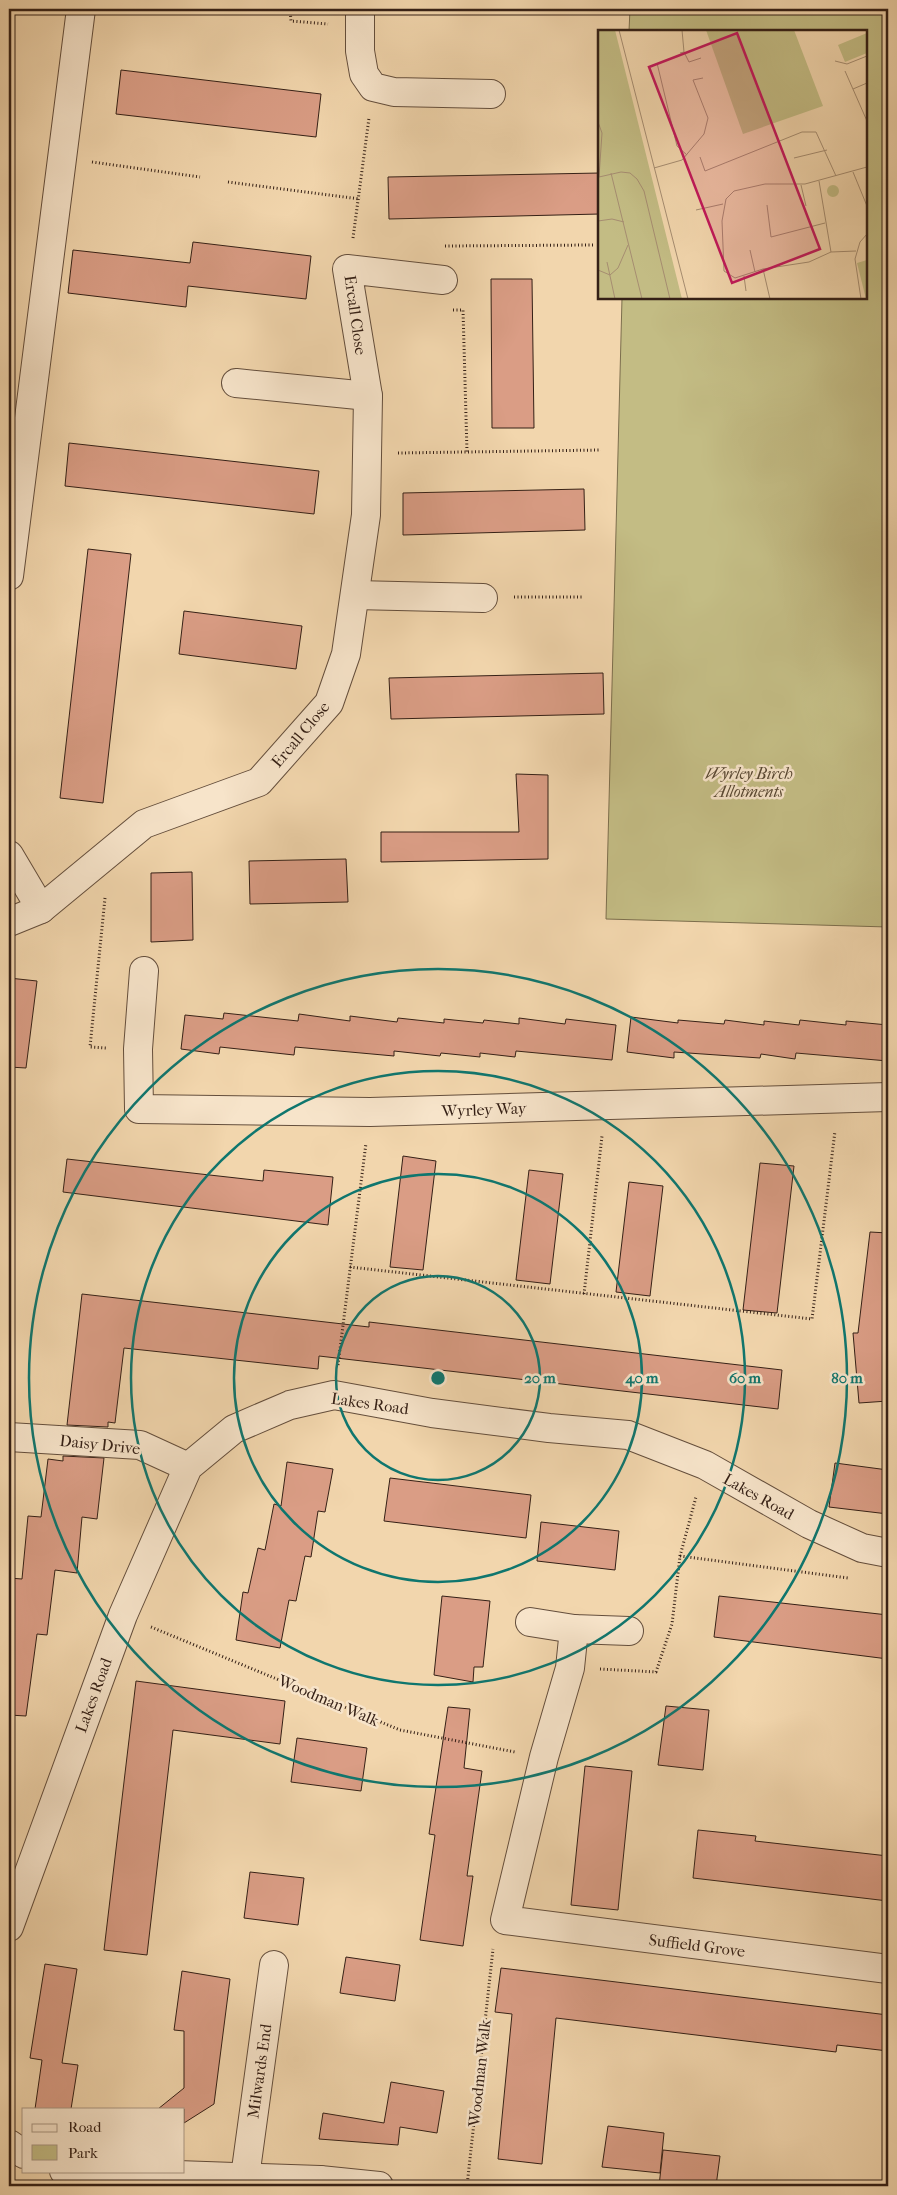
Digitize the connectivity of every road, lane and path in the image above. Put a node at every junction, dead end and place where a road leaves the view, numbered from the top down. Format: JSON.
{"nodes":[{"id":1,"x":81,"y":9,"type":"edge"},
{"id":2,"x":290,"y":9,"type":"edge"},
{"id":3,"x":360,"y":17,"type":"edge"},
{"id":4,"x":373,"y":87,"type":"junction"},
{"id":5,"x":491,"y":94,"type":"dead end"},
{"id":6,"x":62,"y":158,"type":"junction"},
{"id":7,"x":200,"y":177,"type":"dead end"},
{"id":8,"x":228,"y":182,"type":"dead end"},
{"id":9,"x":360,"y":199,"type":"junction"},
{"id":10,"x":593,"y":245,"type":"dead end"},
{"id":11,"x":347,"y":269,"type":"junction"},
{"id":12,"x":414,"y":277,"type":"junction"},
{"id":13,"x":443,"y":280,"type":"dead end"},
{"id":14,"x":236,"y":382,"type":"dead end"},
{"id":15,"x":368,"y":396,"type":"junction"},
{"id":16,"x":601,"y":450,"type":"dead end"},
{"id":17,"x":467,"y":452,"type":"junction"},
{"id":18,"x":367,"y":453,"type":"junction"},
{"id":19,"x":9,"y":576,"type":"edge"},
{"id":20,"x":355,"y":595,"type":"junction"},
{"id":21,"x":583,"y":597,"type":"dead end"},
{"id":22,"x":483,"y":598,"type":"joint"},
{"id":23,"x":109,"y":852,"type":"junction"},
{"id":24,"x":9,"y":855,"type":"edge"},
{"id":25,"x":41,"y":909,"type":"junction"},
{"id":26,"x":9,"y":922,"type":"edge"},
{"id":27,"x":144,"y":971,"type":"dead end"},
{"id":28,"x":138,"y":1049,"type":"junction"},
{"id":29,"x":888,"y":1097,"type":"edge"},
{"id":30,"x":839,"y":1098,"type":"junction"},
{"id":31,"x":606,"y":1105,"type":"junction"},
{"id":32,"x":370,"y":1112,"type":"junction"},
{"id":33,"x":350,"y":1266,"type":"junction"},
{"id":34,"x":584,"y":1294,"type":"junction"},
{"id":35,"x":334,"y":1395,"type":"junction"},
{"id":36,"x":9,"y":1437,"type":"edge"},
{"id":37,"x":705,"y":1465,"type":"junction"},
{"id":38,"x":188,"y":1467,"type":"junction"},
{"id":39,"x":862,"y":1548,"type":"junction"},
{"id":40,"x":888,"y":1553,"type":"edge"},
{"id":41,"x":680,"y":1556,"type":"junction"},
{"id":42,"x":122,"y":1615,"type":"junction"},
{"id":43,"x":530,"y":1622,"type":"dead end"},
{"id":44,"x":574,"y":1629,"type":"junction"},
{"id":45,"x":629,"y":1631,"type":"dead end"},
{"id":46,"x":570,"y":1668,"type":"junction"},
{"id":47,"x":544,"y":1757,"type":"junction"},
{"id":48,"x":505,"y":1920,"type":"junction"},
{"id":49,"x":9,"y":1928,"type":"edge"},
{"id":50,"x":274,"y":1965,"type":"dead end"},
{"id":51,"x":888,"y":1969,"type":"edge"},
{"id":52,"x":9,"y":2144,"type":"edge"},
{"id":53,"x":22,"y":2153,"type":"edge"},
{"id":54,"x":71,"y":2172,"type":"edge"},
{"id":55,"x":245,"y":2177,"type":"junction"},
{"id":56,"x":126,"y":2180,"type":"edge"},
{"id":57,"x":319,"y":2183,"type":"edge"},
{"id":58,"x":379,"y":2186,"type":"edge"},
{"id":59,"x":468,"y":2186,"type":"edge"}],
"edges":[{"from":1,"to":6,"type":"street"},
{"from":2,"to":3,"type":"path"},
{"from":3,"to":4,"type":"street"},
{"from":4,"to":5,"type":"street"},
{"from":4,"to":9,"type":"path"},
{"from":6,"to":7,"type":"path"},
{"from":6,"to":19,"type":"street"},
{"from":8,"to":9,"type":"path"},
{"from":9,"to":11,"type":"path"},
{"from":10,"to":12,"type":"path"},
{"from":11,"to":12,"type":"street","name":"Ercall Close"},
{"from":11,"to":15,"type":"street","name":"Ercall Close"},
{"from":12,"to":13,"type":"street","name":"Ercall Close"},
{"from":12,"to":17,"type":"path"},
{"from":14,"to":15,"type":"street"},
{"from":15,"to":18,"type":"street","name":"Ercall Close"},
{"from":16,"to":17,"type":"path"},
{"from":17,"to":18,"type":"path"},
{"from":18,"to":20,"type":"street","name":"Ercall Close"},
{"from":20,"to":22,"type":"street"},
{"from":20,"to":23,"type":"street","name":"Ercall Close"},
{"from":21,"to":22,"type":"path"},
{"from":23,"to":25,"type":"street","name":"Ercall Close"},
{"from":23,"to":28,"type":"path"},
{"from":24,"to":25,"type":"street"},
{"from":25,"to":26,"type":"street","name":"Ercall Close"},
{"from":27,"to":28,"type":"street"},
{"from":28,"to":32,"type":"street","name":"Wyrley Way"},
{"from":29,"to":30,"type":"street","name":"Wyrley Way"},
{"from":30,"to":31,"type":"street","name":"Wyrley Way"},
{"from":30,"to":34,"type":"path"},
{"from":31,"to":32,"type":"street","name":"Wyrley Way"},
{"from":31,"to":34,"type":"path"},
{"from":32,"to":33,"type":"path"},
{"from":33,"to":34,"type":"path"},
{"from":33,"to":35,"type":"path"},
{"from":35,"to":37,"type":"street","name":"Lakes Road"},
{"from":35,"to":38,"type":"street","name":"Lakes Road"},
{"from":36,"to":38,"type":"street","name":"Daisy Drive"},
{"from":37,"to":39,"type":"street","name":"Lakes Road"},
{"from":37,"to":41,"type":"path"},
{"from":38,"to":42,"type":"street","name":"Lakes Road"},
{"from":39,"to":40,"type":"street","name":"Lakes Road"},
{"from":39,"to":41,"type":"path"},
{"from":41,"to":46,"type":"path"},
{"from":42,"to":47,"type":"path","name":"Woodman Walk"},
{"from":42,"to":49,"type":"street","name":"Lakes Road"},
{"from":43,"to":44,"type":"street"},
{"from":44,"to":45,"type":"street"},
{"from":44,"to":46,"type":"street"},
{"from":46,"to":47,"type":"street"},
{"from":47,"to":48,"type":"street"},
{"from":48,"to":51,"type":"street","name":"Suffield Grove"},
{"from":48,"to":59,"type":"path","name":"Woodman Walk"},
{"from":50,"to":55,"type":"street","name":"Milwards End"},
{"from":52,"to":53,"type":"street"},
{"from":54,"to":56,"type":"street"},
{"from":55,"to":56,"type":"street"},
{"from":55,"to":57,"type":"street"},
{"from":57,"to":58,"type":"street"}]}
